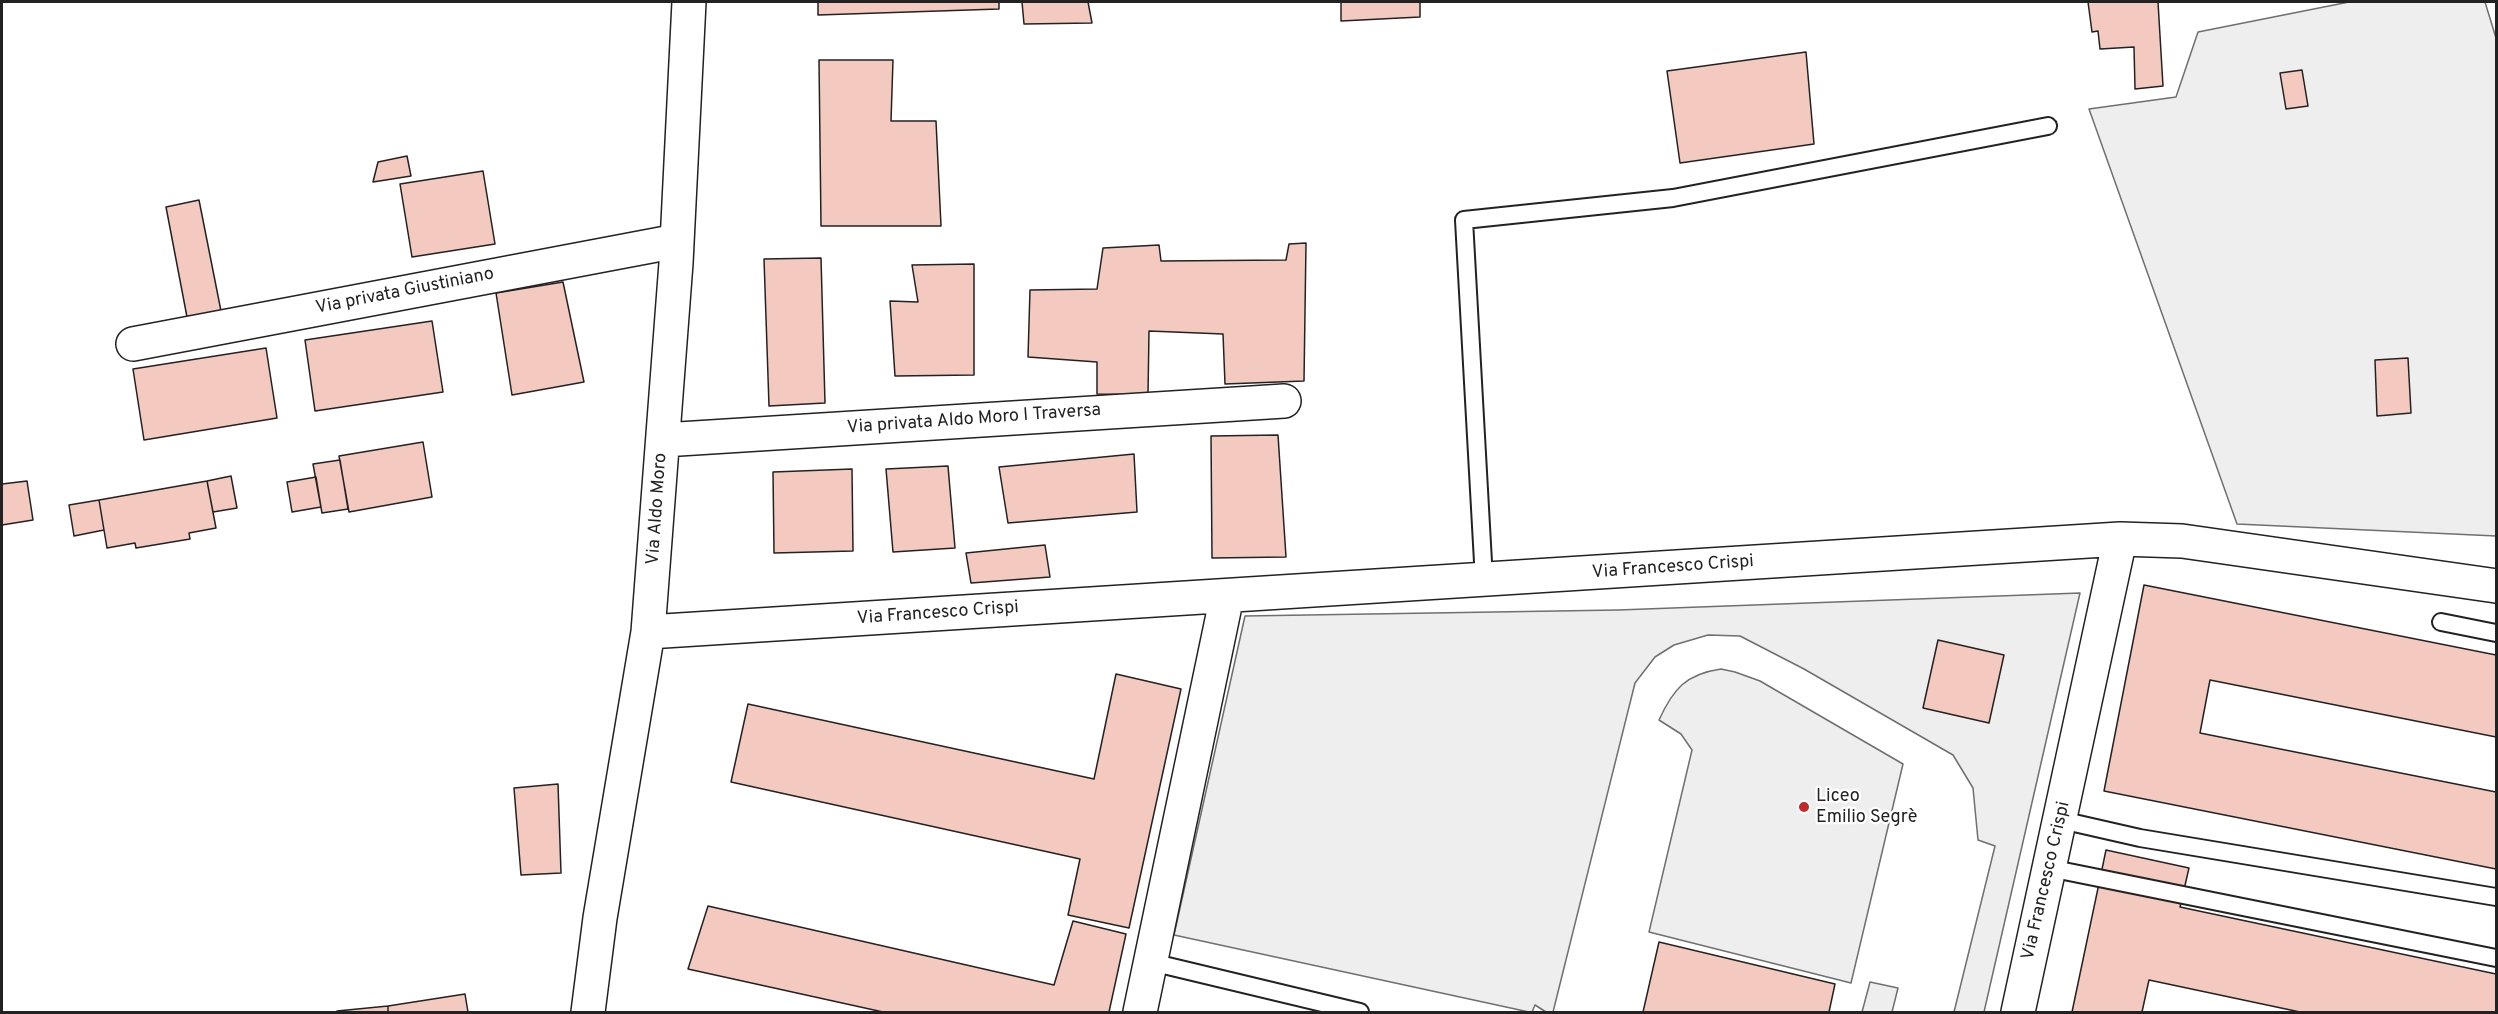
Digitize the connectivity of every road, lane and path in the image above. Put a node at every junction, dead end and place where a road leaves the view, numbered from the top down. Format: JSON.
{"nodes":[{"id":1,"x":689,"y":2,"type":"edge"},
{"id":2,"x":2048,"y":126,"type":"dead end"},
{"id":3,"x":677,"y":241,"type":"junction"},
{"id":4,"x":133,"y":344,"type":"dead end"},
{"id":5,"x":1284,"y":401,"type":"dead end"},
{"id":6,"x":663,"y":440,"type":"junction"},
{"id":7,"x":2120,"y":538,"type":"junction"},
{"id":8,"x":1484,"y":580,"type":"junction"},
{"id":9,"x":2496,"y":586,"type":"edge"},
{"id":10,"x":1227,"y":596,"type":"junction"},
{"id":11,"x":2441,"y":622,"type":"dead end"},
{"id":12,"x":648,"y":632,"type":"junction"},
{"id":13,"x":2496,"y":633,"type":"edge"},
{"id":14,"x":2061,"y":820,"type":"junction"},
{"id":15,"x":2049,"y":868,"type":"junction"},
{"id":16,"x":2496,"y":897,"type":"edge"},
{"id":17,"x":2496,"y":958,"type":"edge"},
{"id":18,"x":1151,"y":962,"type":"junction"},
{"id":19,"x":588,"y":1012,"type":"edge"},
{"id":20,"x":1140,"y":1012,"type":"edge"},
{"id":21,"x":1360,"y":1012,"type":"edge"},
{"id":22,"x":2018,"y":1012,"type":"edge"}],
"edges":[{"from":1,"to":3,"type":"street","name":"Via Aldo Moro"},
{"from":2,"to":8,"type":"lane"},
{"from":3,"to":4,"type":"street","name":"Via privata Giustiniano"},
{"from":3,"to":6,"type":"street","name":"Via Aldo Moro"},
{"from":5,"to":6,"type":"street","name":"Via privata Aldo Moro I Traversa"},
{"from":6,"to":12,"type":"street","name":"Via Aldo Moro"},
{"from":7,"to":8,"type":"street","name":"Via Francesco Crispi"},
{"from":7,"to":9,"type":"street","name":"Via Francesco Crispi"},
{"from":7,"to":14,"type":"street","name":"Via Francesco Crispi"},
{"from":8,"to":10,"type":"street","name":"Via Francesco Crispi"},
{"from":10,"to":12,"type":"street","name":"Via Francesco Crispi"},
{"from":10,"to":18,"type":"street"},
{"from":11,"to":13,"type":"lane"},
{"from":12,"to":19,"type":"street","name":"Via Aldo Moro"},
{"from":14,"to":15,"type":"street","name":"Via Francesco Crispi"},
{"from":14,"to":16,"type":"lane"},
{"from":15,"to":17,"type":"lane"},
{"from":15,"to":22,"type":"street","name":"Via Francesco Crispi"},
{"from":18,"to":20,"type":"street"},
{"from":18,"to":21,"type":"lane"}]}
